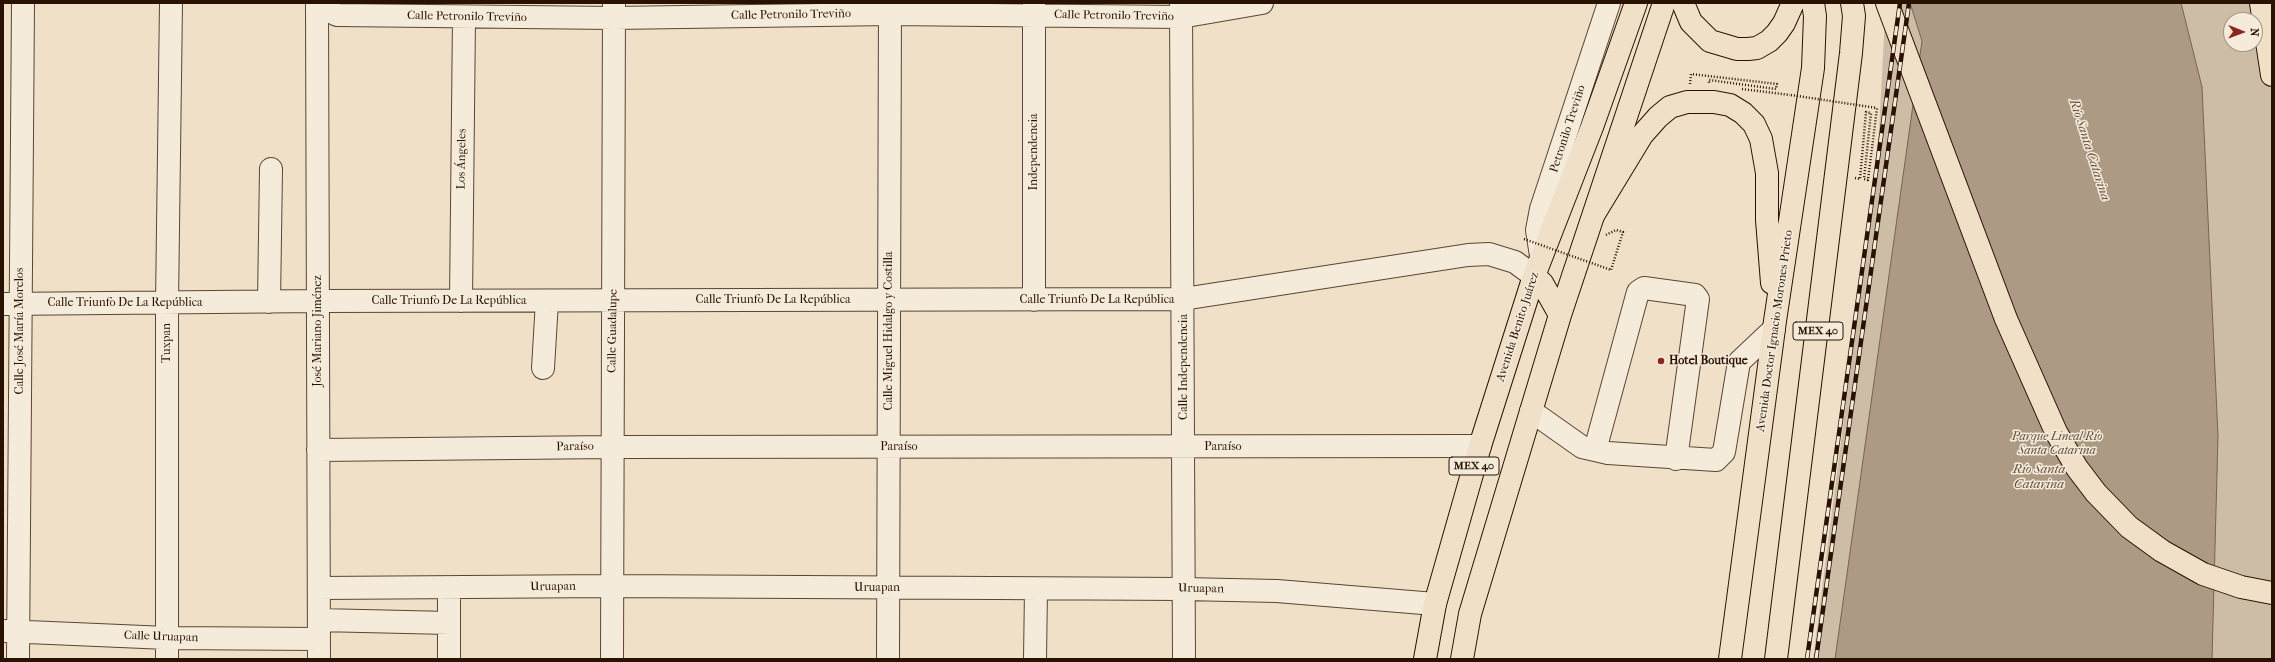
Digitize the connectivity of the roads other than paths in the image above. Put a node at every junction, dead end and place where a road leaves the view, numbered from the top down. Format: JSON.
{"nodes":[{"id":1,"x":23,"y":3,"type":"edge"},
{"id":2,"x":171,"y":3,"type":"edge"},
{"id":3,"x":317,"y":3,"type":"edge"},
{"id":4,"x":323,"y":3,"type":"edge"},
{"id":5,"x":1262,"y":3,"type":"edge"},
{"id":6,"x":1609,"y":3,"type":"edge"},
{"id":7,"x":1636,"y":3,"type":"edge"},
{"id":8,"x":1664,"y":3,"type":"edge"},
{"id":9,"x":1683,"y":3,"type":"edge"},
{"id":10,"x":1793,"y":3,"type":"edge"},
{"id":11,"x":1813,"y":3,"type":"edge"},
{"id":12,"x":1852,"y":3,"type":"edge"},
{"id":13,"x":1886,"y":3,"type":"edge"},
{"id":14,"x":2261,"y":3,"type":"edge"},
{"id":15,"x":890,"y":8,"type":"edge"},
{"id":16,"x":1034,"y":9,"type":"edge"},
{"id":17,"x":1181,"y":10,"type":"edge"},
{"id":18,"x":614,"y":11,"type":"edge"},
{"id":19,"x":464,"y":17,"type":"junction"},
{"id":20,"x":2272,"y":75,"type":"edge"},
{"id":21,"x":272,"y":169,"type":"dead end"},
{"id":22,"x":1594,"y":214,"type":"junction"},
{"id":23,"x":1538,"y":266,"type":"junction"},
{"id":24,"x":1183,"y":299,"type":"junction"},
{"id":25,"x":889,"y":300,"type":"junction"},
{"id":26,"x":1034,"y":300,"type":"junction"},
{"id":27,"x":318,"y":301,"type":"junction"},
{"id":28,"x":461,"y":301,"type":"junction"},
{"id":29,"x":546,"y":301,"type":"junction"},
{"id":30,"x":613,"y":301,"type":"junction"},
{"id":31,"x":167,"y":302,"type":"junction"},
{"id":32,"x":269,"y":302,"type":"junction"},
{"id":33,"x":11,"y":304,"type":"edge"},
{"id":34,"x":1560,"y":315,"type":"junction"},
{"id":35,"x":1774,"y":325,"type":"junction"},
{"id":36,"x":543,"y":368,"type":"dead end"},
{"id":37,"x":1531,"y":411,"type":"junction"},
{"id":38,"x":1480,"y":446,"type":"junction"},
{"id":39,"x":611,"y":447,"type":"junction"},
{"id":40,"x":889,"y":447,"type":"junction"},
{"id":41,"x":1184,"y":447,"type":"junction"},
{"id":42,"x":318,"y":450,"type":"junction"},
{"id":43,"x":1595,"y":450,"type":"junction"},
{"id":44,"x":1676,"y":459,"type":"junction"},
{"id":45,"x":611,"y":586,"type":"junction"},
{"id":46,"x":319,"y":588,"type":"junction"},
{"id":47,"x":449,"y":588,"type":"junction"},
{"id":48,"x":888,"y":588,"type":"junction"},
{"id":49,"x":1036,"y":589,"type":"junction"},
{"id":50,"x":1184,"y":589,"type":"junction"},
{"id":51,"x":2272,"y":593,"type":"edge"},
{"id":52,"x":1435,"y":604,"type":"junction"},
{"id":53,"x":449,"y":623,"type":"junction"},
{"id":54,"x":11,"y":631,"type":"edge"},
{"id":55,"x":319,"y":639,"type":"edge"},
{"id":56,"x":167,"y":648,"type":"edge"},
{"id":57,"x":18,"y":659,"type":"edge"},
{"id":58,"x":449,"y":659,"type":"edge"},
{"id":59,"x":612,"y":659,"type":"edge"},
{"id":60,"x":888,"y":659,"type":"edge"},
{"id":61,"x":1035,"y":659,"type":"edge"},
{"id":62,"x":1184,"y":659,"type":"edge"},
{"id":63,"x":1425,"y":659,"type":"edge"},
{"id":64,"x":1462,"y":659,"type":"edge"},
{"id":65,"x":1730,"y":659,"type":"edge"},
{"id":66,"x":1776,"y":659,"type":"edge"}],
"edges":[{"from":1,"to":33,"type":"street","name":"Calle José María Morelos"},
{"from":2,"to":31,"type":"street","name":"Tuxpan"},
{"from":3,"to":27,"type":"street","name":"José Mariano Jiménez"},
{"from":4,"to":19,"type":"street","name":"Calle Petronilo Treviño"},
{"from":5,"to":17,"type":"street","name":"Calle Petronilo Treviño"},
{"from":6,"to":23,"type":"street","name":"Petronilo Treviño"},
{"from":7,"to":23,"type":"main road","name":"Avenida Benito Juárez","number":"MEX 40"},
{"from":8,"to":22,"type":"main road","number":"MEX 40"},
{"from":9,"to":10,"type":"main road"},
{"from":11,"to":35,"type":"main road","name":"Avenida Doctor Ignacio Morones Prieto"},
{"from":12,"to":66,"type":"main road","number":"MEX 40"},
{"from":13,"to":51,"type":"main road"},
{"from":14,"to":20,"type":"main road"},
{"from":15,"to":16,"type":"street","name":"Calle Petronilo Treviño"},
{"from":15,"to":18,"type":"street","name":"Calle Petronilo Treviño"},
{"from":15,"to":25,"type":"street","name":"Calle Miguel Hidalgo y Costilla"},
{"from":16,"to":17,"type":"street","name":"Calle Petronilo Treviño"},
{"from":16,"to":26,"type":"street","name":"Independencia"},
{"from":17,"to":24,"type":"street","name":"Calle Independencia"},
{"from":18,"to":19,"type":"street","name":"Calle Petronilo Treviño"},
{"from":18,"to":30,"type":"street","name":"Calle Guadalupe"},
{"from":19,"to":28,"type":"street","name":"Los Ángeles"},
{"from":21,"to":32,"type":"street"},
{"from":22,"to":34,"type":"main road","number":"MEX 40"},
{"from":22,"to":35,"type":"main road"},
{"from":23,"to":24,"type":"street","name":"Calle Triunfo De La República"},
{"from":23,"to":34,"type":"main road"},
{"from":23,"to":38,"type":"main road","name":"Avenida Benito Juárez","number":"MEX 40"},
{"from":24,"to":26,"type":"street","name":"Calle Triunfo De La República"},
{"from":24,"to":41,"type":"street","name":"Calle Independencia"},
{"from":25,"to":26,"type":"street","name":"Calle Triunfo De La República"},
{"from":25,"to":30,"type":"street","name":"Calle Triunfo De La República"},
{"from":25,"to":40,"type":"street","name":"Calle Miguel Hidalgo y Costilla"},
{"from":27,"to":28,"type":"street","name":"Calle Triunfo De La República"},
{"from":27,"to":32,"type":"street","name":"Calle Triunfo De La República"},
{"from":27,"to":42,"type":"street","name":"José Mariano Jiménez"},
{"from":28,"to":29,"type":"street","name":"Calle Triunfo De La República"},
{"from":29,"to":30,"type":"street","name":"Calle Triunfo De La República"},
{"from":29,"to":36,"type":"street"},
{"from":30,"to":39,"type":"street","name":"Calle Guadalupe"},
{"from":31,"to":32,"type":"street","name":"Calle Triunfo De La República"},
{"from":31,"to":33,"type":"street","name":"Calle Triunfo De La República"},
{"from":31,"to":56,"type":"street","name":"Tuxpan"},
{"from":33,"to":54,"type":"street","name":"Calle José María Morelos"},
{"from":34,"to":37,"type":"main road","number":"MEX 40"},
{"from":35,"to":44,"type":"street"},
{"from":35,"to":65,"type":"main road","name":"Avenida Doctor Ignacio Morones Prieto"},
{"from":37,"to":43,"type":"street"},
{"from":37,"to":64,"type":"main road","number":"MEX 40"},
{"from":38,"to":41,"type":"street","name":"Paraíso"},
{"from":38,"to":52,"type":"main road","name":"Avenida Benito Juárez","number":"MEX 40"},
{"from":39,"to":40,"type":"street","name":"Paraíso"},
{"from":39,"to":42,"type":"street","name":"Paraíso"},
{"from":39,"to":45,"type":"street","name":"Calle Guadalupe"},
{"from":40,"to":41,"type":"street","name":"Paraíso"},
{"from":40,"to":48,"type":"street","name":"Calle Miguel Hidalgo y Costilla"},
{"from":41,"to":50,"type":"street","name":"Calle Independencia"},
{"from":42,"to":46,"type":"street","name":"José Mariano Jiménez"},
{"from":43,"to":44,"type":"street"},
{"from":43,"to":44,"type":"street"},
{"from":45,"to":47,"type":"street","name":"Uruapan"},
{"from":45,"to":48,"type":"street","name":"Uruapan"},
{"from":45,"to":59,"type":"street","name":"Calle Guadalupe"},
{"from":46,"to":47,"type":"street","name":"Uruapan"},
{"from":46,"to":55,"type":"street","name":"José Mariano Jiménez"},
{"from":47,"to":53,"type":"street"},
{"from":48,"to":49,"type":"street","name":"Uruapan"},
{"from":48,"to":60,"type":"street","name":"Calle Miguel Hidalgo y Costilla"},
{"from":49,"to":50,"type":"street","name":"Uruapan"},
{"from":49,"to":61,"type":"street"},
{"from":50,"to":52,"type":"street","name":"Uruapan"},
{"from":50,"to":62,"type":"street","name":"Calle Independencia"},
{"from":52,"to":63,"type":"main road","name":"Avenida Benito Juárez","number":"MEX 40"},
{"from":53,"to":55,"type":"street","name":"Calle Uruapan"},
{"from":53,"to":58,"type":"street"},
{"from":54,"to":56,"type":"street","name":"Calle Uruapan"},
{"from":54,"to":57,"type":"street","name":"Calle José María Morelos"},
{"from":55,"to":56,"type":"street","name":"Calle Uruapan"}]}
